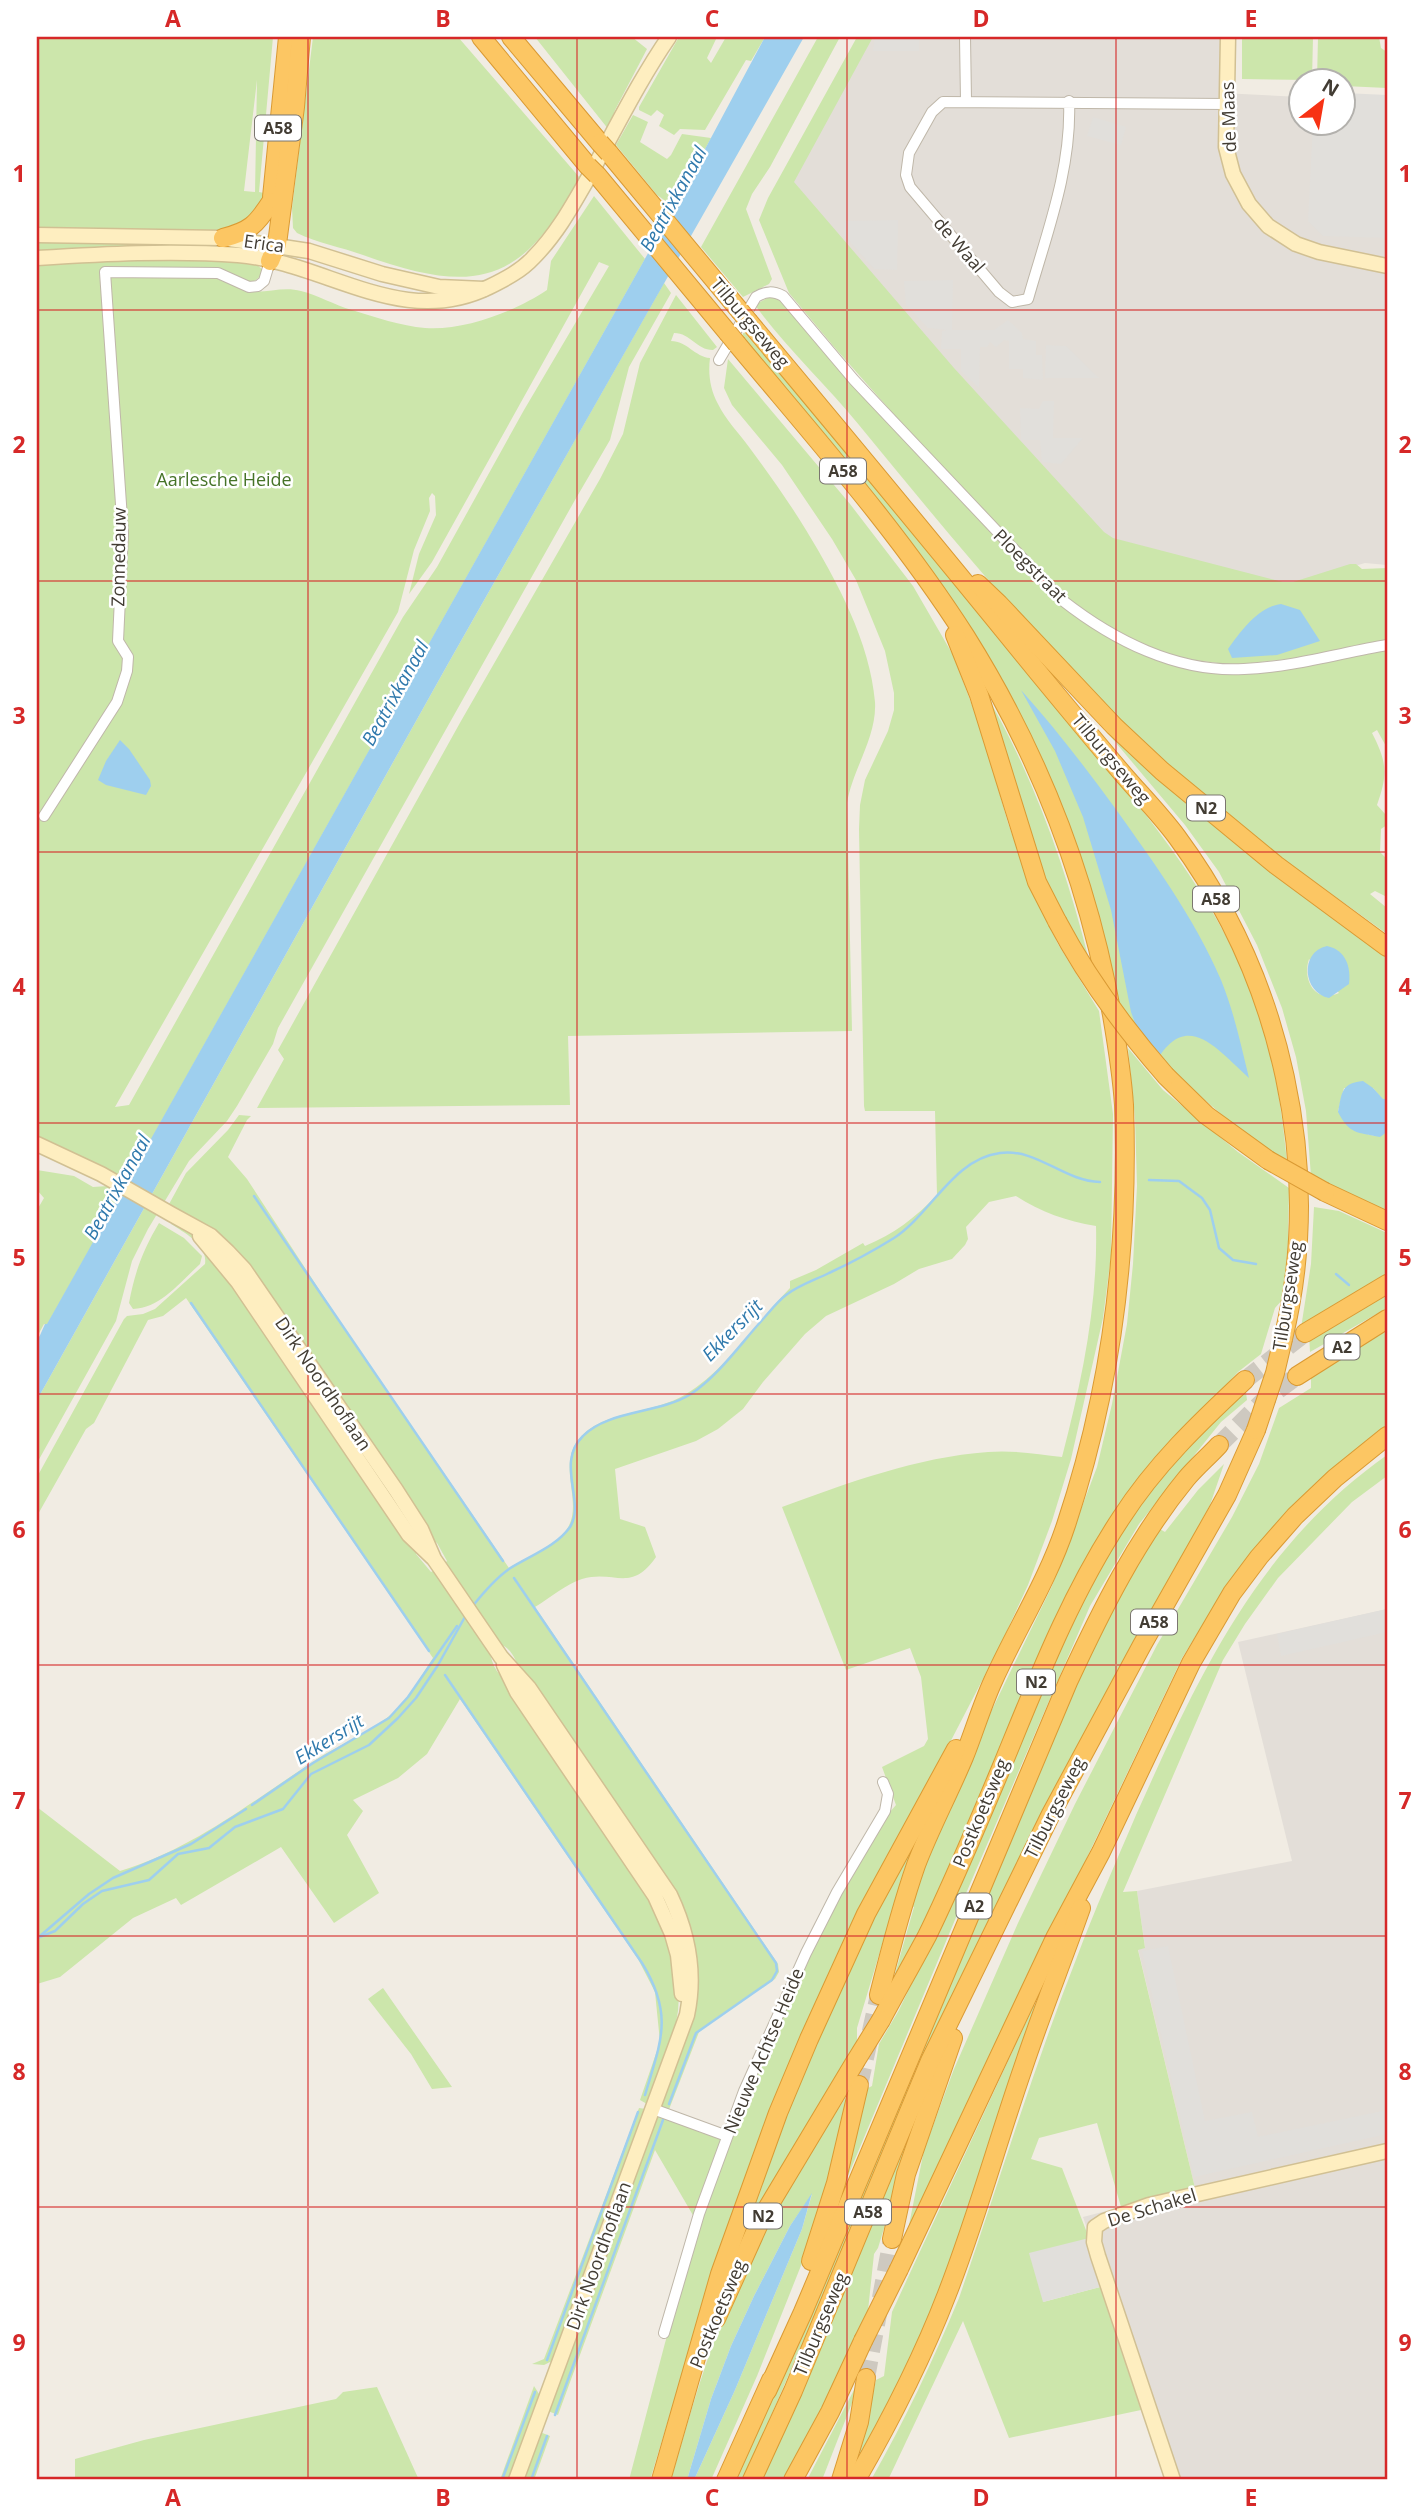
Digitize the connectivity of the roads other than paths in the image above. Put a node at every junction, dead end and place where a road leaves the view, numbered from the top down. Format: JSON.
{"nodes":[{"id":1,"x":288,"y":37,"type":"edge"},
{"id":2,"x":301,"y":37,"type":"edge"},
{"id":3,"x":481,"y":37,"type":"edge"},
{"id":4,"x":511,"y":37,"type":"edge"},
{"id":5,"x":965,"y":37,"type":"edge"},
{"id":6,"x":1228,"y":37,"type":"edge"},
{"id":7,"x":664,"y":41,"type":"edge"},
{"id":8,"x":966,"y":101,"type":"junction"},
{"id":9,"x":1069,"y":101,"type":"junction"},
{"id":10,"x":1227,"y":103,"type":"junction"},
{"id":11,"x":271,"y":202,"type":"junction"},
{"id":12,"x":37,"y":235,"type":"edge"},
{"id":13,"x":223,"y":237,"type":"junction"},
{"id":14,"x":272,"y":250,"type":"junction"},
{"id":15,"x":37,"y":258,"type":"edge"},
{"id":16,"x":1387,"y":266,"type":"edge"},
{"id":17,"x":105,"y":272,"type":"joint"},
{"id":18,"x":486,"y":289,"type":"junction"},
{"id":19,"x":719,"y":360,"type":"dead end"},
{"id":20,"x":932,"y":542,"type":"junction"},
{"id":21,"x":943,"y":603,"type":"junction"},
{"id":22,"x":1387,"y":645,"type":"edge"},
{"id":23,"x":44,"y":816,"type":"dead end"},
{"id":24,"x":1387,"y":947,"type":"edge"},
{"id":25,"x":37,"y":1144,"type":"edge"},
{"id":26,"x":56,"y":1155,"type":"junction"},
{"id":27,"x":37,"y":1157,"type":"edge"},
{"id":28,"x":1387,"y":1221,"type":"edge"},
{"id":29,"x":1387,"y":1284,"type":"edge"},
{"id":30,"x":1387,"y":1319,"type":"edge"},
{"id":31,"x":1306,"y":1333,"type":"tunnel mouth"},
{"id":32,"x":1297,"y":1376,"type":"tunnel mouth"},
{"id":33,"x":1245,"y":1380,"type":"tunnel mouth"},
{"id":34,"x":1387,"y":1436,"type":"edge"},
{"id":35,"x":1219,"y":1444,"type":"tunnel mouth"},
{"id":36,"x":993,"y":1682,"type":"junction"},
{"id":37,"x":883,"y":1782,"type":"dead end"},
{"id":38,"x":1101,"y":1852,"type":"junction"},
{"id":39,"x":987,"y":1946,"type":"junction"},
{"id":40,"x":879,"y":1995,"type":"tunnel mouth"},
{"id":41,"x":859,"y":2085,"type":"tunnel mouth"},
{"id":42,"x":653,"y":2109,"type":"junction"},
{"id":43,"x":727,"y":2136,"type":"junction"},
{"id":44,"x":1387,"y":2151,"type":"edge"},
{"id":45,"x":892,"y":2239,"type":"tunnel mouth"},
{"id":46,"x":664,"y":2333,"type":"dead end"},
{"id":47,"x":866,"y":2378,"type":"tunnel mouth"},
{"id":48,"x":690,"y":2380,"type":"junction"},
{"id":49,"x":767,"y":2391,"type":"junction"},
{"id":50,"x":516,"y":2480,"type":"edge"},
{"id":51,"x":661,"y":2480,"type":"edge"},
{"id":52,"x":726,"y":2480,"type":"edge"},
{"id":53,"x":752,"y":2480,"type":"edge"},
{"id":54,"x":793,"y":2480,"type":"edge"},
{"id":55,"x":841,"y":2480,"type":"edge"},
{"id":56,"x":856,"y":2480,"type":"edge"},
{"id":57,"x":1173,"y":2480,"type":"edge"}],
"edges":[{"from":1,"to":11,"type":"highway","number":"A58"},
{"from":2,"to":14,"type":"highway","number":"A58"},
{"from":3,"to":21,"type":"highway","name":"Tilburgseweg","number":"A58"},
{"from":4,"to":20,"type":"highway","name":"Tilburgseweg","number":"A58"},
{"from":5,"to":8,"type":"street"},
{"from":6,"to":10,"type":"street","name":"de Maas"},
{"from":7,"to":18,"type":"street","name":"Erica"},
{"from":8,"to":9,"type":"street","name":"de Waal"},
{"from":8,"to":9,"type":"street","name":"de Waal"},
{"from":9,"to":10,"type":"street","name":"de Waal"},
{"from":10,"to":16,"type":"street","name":"de Maas"},
{"from":11,"to":13,"type":"highway"},
{"from":11,"to":14,"type":"highway","number":"A58"},
{"from":12,"to":13,"type":"street","name":"Erica"},
{"from":13,"to":14,"type":"street","name":"Erica"},
{"from":14,"to":15,"type":"street","name":"Erica"},
{"from":14,"to":17,"type":"street","name":"Erica"},
{"from":14,"to":18,"type":"street","name":"Erica"},
{"from":14,"to":18,"type":"street","name":"Erica"},
{"from":17,"to":23,"type":"street","name":"Zonnedauw"},
{"from":19,"to":22,"type":"street","name":"Ploegstraat"},
{"from":20,"to":24,"type":"highway","number":"N2"},
{"from":20,"to":39,"type":"highway","name":"Tilburgseweg","number":"A58","bridge":true},
{"from":21,"to":28,"type":"highway","number":"A58","bridge":true},
{"from":21,"to":36,"type":"highway","name":"Tilburgseweg","number":"A58"},
{"from":25,"to":26,"type":"street","name":"Dirk Noordhoflaan"},
{"from":26,"to":27,"type":"street","name":"Dirk Noordhoflaan"},
{"from":26,"to":42,"type":"street","name":"Dirk Noordhoflaan"},
{"from":29,"to":31,"type":"highway"},
{"from":30,"to":32,"type":"highway","number":"A2"},
{"from":33,"to":48,"type":"highway","name":"Postkoetsweg","number":"N2","bridge":true},
{"from":34,"to":38,"type":"highway"},
{"from":35,"to":49,"type":"highway","name":"Postkoetsweg","number":"A2"},
{"from":36,"to":40,"type":"highway","name":"Tilburgseweg","number":"A58"},
{"from":36,"to":48,"type":"highway","number":"A58"},
{"from":37,"to":43,"type":"street","name":"Nieuwe Achtse Heide"},
{"from":38,"to":54,"type":"highway","bridge":true},
{"from":38,"to":56,"type":"highway"},
{"from":39,"to":45,"type":"highway"},
{"from":39,"to":53,"type":"highway","name":"Tilburgseweg","number":"A58"},
{"from":41,"to":49,"type":"highway","name":"Tilburgseweg","number":"A58"},
{"from":42,"to":43,"type":"street"},
{"from":42,"to":50,"type":"street","name":"Dirk Noordhoflaan"},
{"from":43,"to":46,"type":"street","name":"Nieuwe Achtse Heide"},
{"from":44,"to":57,"type":"street","name":"De Schakel"},
{"from":47,"to":55,"type":"highway"},
{"from":48,"to":51,"type":"highway","number":"N2"},
{"from":49,"to":52,"type":"highway","name":"Tilburgseweg","number":"A2"}]}
